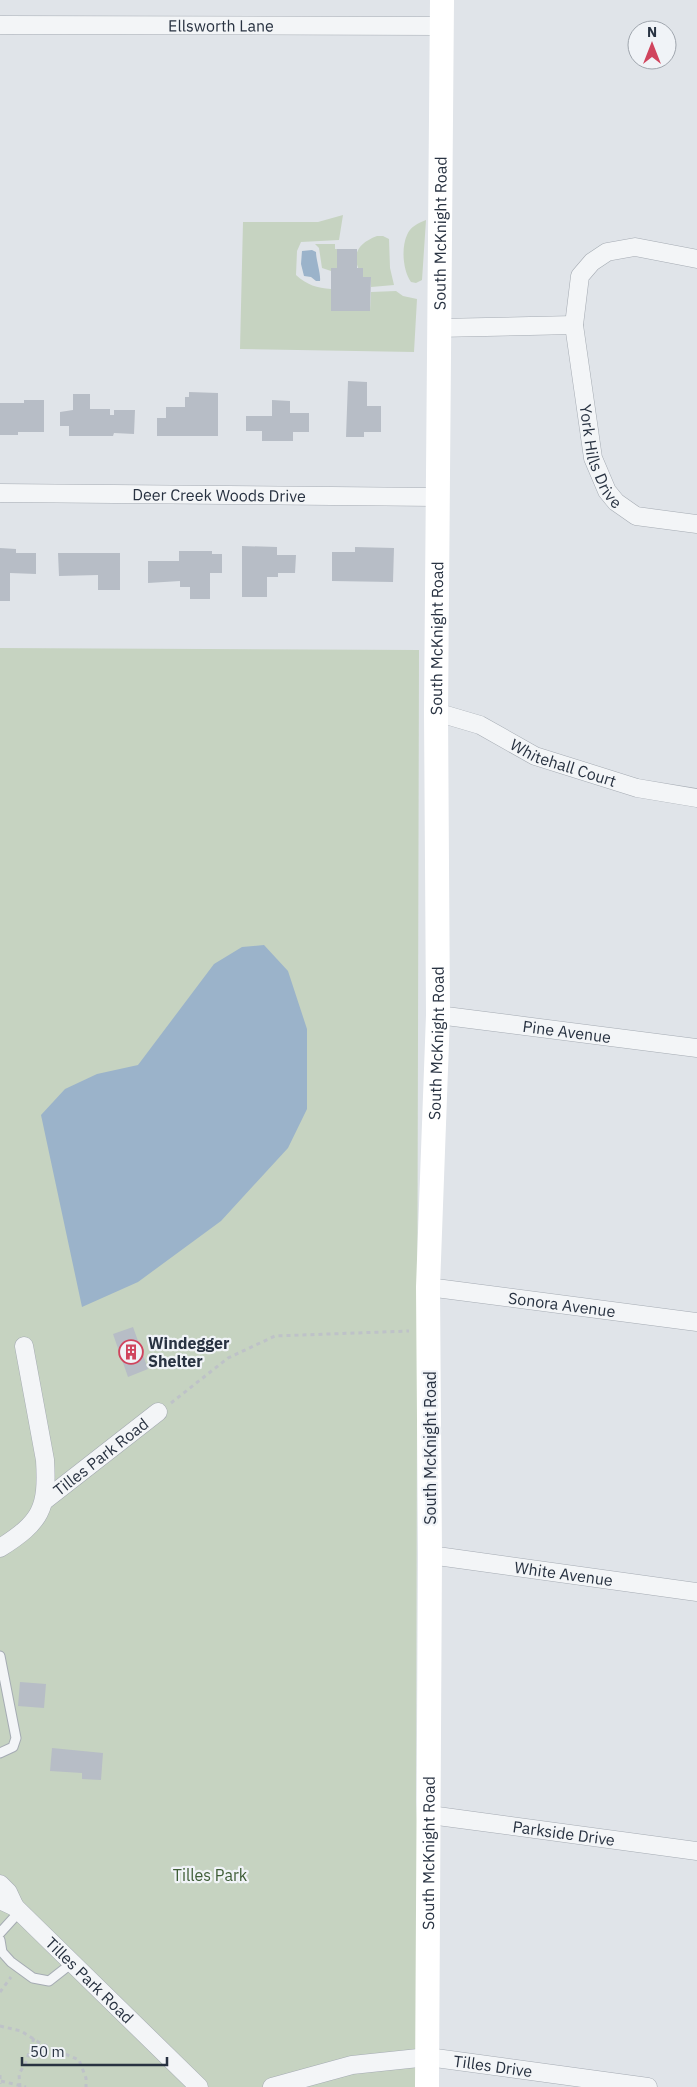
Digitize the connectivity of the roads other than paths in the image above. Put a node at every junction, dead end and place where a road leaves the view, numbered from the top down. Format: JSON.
{"nodes":[{"id":1,"x":442,"y":0,"type":"edge"},
{"id":2,"x":0,"y":25,"type":"edge"},
{"id":3,"x":441,"y":26,"type":"junction"},
{"id":4,"x":697,"y":259,"type":"edge"},
{"id":5,"x":574,"y":325,"type":"junction"},
{"id":6,"x":438,"y":328,"type":"junction"},
{"id":7,"x":0,"y":493,"type":"edge"},
{"id":8,"x":436,"y":497,"type":"junction"},
{"id":9,"x":697,"y":524,"type":"edge"},
{"id":10,"x":436,"y":712,"type":"junction"},
{"id":11,"x":697,"y":798,"type":"edge"},
{"id":12,"x":438,"y":1015,"type":"junction"},
{"id":13,"x":697,"y":1048,"type":"edge"},
{"id":14,"x":428,"y":1287,"type":"junction"},
{"id":15,"x":697,"y":1322,"type":"edge"},
{"id":16,"x":24,"y":1346,"type":"dead end"},
{"id":17,"x":158,"y":1412,"type":"road end"},
{"id":18,"x":44,"y":1501,"type":"junction"},
{"id":19,"x":0,"y":1548,"type":"edge"},
{"id":20,"x":430,"y":1554,"type":"junction"},
{"id":21,"x":697,"y":1592,"type":"edge"},
{"id":22,"x":0,"y":1656,"type":"edge"},
{"id":23,"x":0,"y":1753,"type":"edge"},
{"id":24,"x":430,"y":1815,"type":"junction"},
{"id":25,"x":697,"y":1851,"type":"edge"},
{"id":26,"x":0,"y":1884,"type":"edge"},
{"id":27,"x":12,"y":1906,"type":"edge"},
{"id":28,"x":0,"y":1934,"type":"edge"},
{"id":29,"x":0,"y":1940,"type":"edge"},
{"id":30,"x":72,"y":1963,"type":"junction"},
{"id":31,"x":428,"y":2057,"type":"junction"},
{"id":32,"x":199,"y":2087,"type":"edge"},
{"id":33,"x":272,"y":2087,"type":"edge"},
{"id":34,"x":428,"y":2087,"type":"edge"},
{"id":35,"x":648,"y":2087,"type":"edge"}],
"edges":[{"from":1,"to":3,"type":"main road","name":"South McKnight Road"},
{"from":2,"to":3,"type":"street","name":"Ellsworth Lane"},
{"from":3,"to":6,"type":"main road","name":"South McKnight Road"},
{"from":4,"to":5,"type":"street","name":"York Hills Drive"},
{"from":5,"to":6,"type":"street"},
{"from":5,"to":9,"type":"street","name":"York Hills Drive"},
{"from":6,"to":8,"type":"main road","name":"South McKnight Road"},
{"from":7,"to":8,"type":"street","name":"Deer Creek Woods Drive"},
{"from":8,"to":10,"type":"main road","name":"South McKnight Road"},
{"from":10,"to":11,"type":"street","name":"Whitehall Court"},
{"from":10,"to":12,"type":"main road","name":"South McKnight Road"},
{"from":12,"to":13,"type":"street","name":"Pine Avenue"},
{"from":12,"to":14,"type":"main road","name":"South McKnight Road"},
{"from":14,"to":15,"type":"street","name":"Sonora Avenue"},
{"from":14,"to":20,"type":"main road","name":"South McKnight Road"},
{"from":16,"to":18,"type":"street","name":"Tilles Park Road"},
{"from":17,"to":18,"type":"street","name":"Tilles Park Road"},
{"from":18,"to":19,"type":"street","name":"Tilles Park Road"},
{"from":20,"to":21,"type":"street","name":"White Avenue"},
{"from":20,"to":24,"type":"main road","name":"South McKnight Road"},
{"from":22,"to":23,"type":"lane"},
{"from":24,"to":25,"type":"street","name":"Parkside Drive"},
{"from":24,"to":31,"type":"main road","name":"South McKnight Road"},
{"from":26,"to":27,"type":"street","name":"Tilles Park Road"},
{"from":27,"to":28,"type":"lane"},
{"from":27,"to":30,"type":"street","name":"Tilles Park Road"},
{"from":29,"to":30,"type":"lane"},
{"from":30,"to":32,"type":"street","name":"Tilles Park Road"},
{"from":31,"to":33,"type":"street"},
{"from":31,"to":34,"type":"main road","name":"South McKnight Road"},
{"from":31,"to":35,"type":"street","name":"Tilles Drive"}]}
